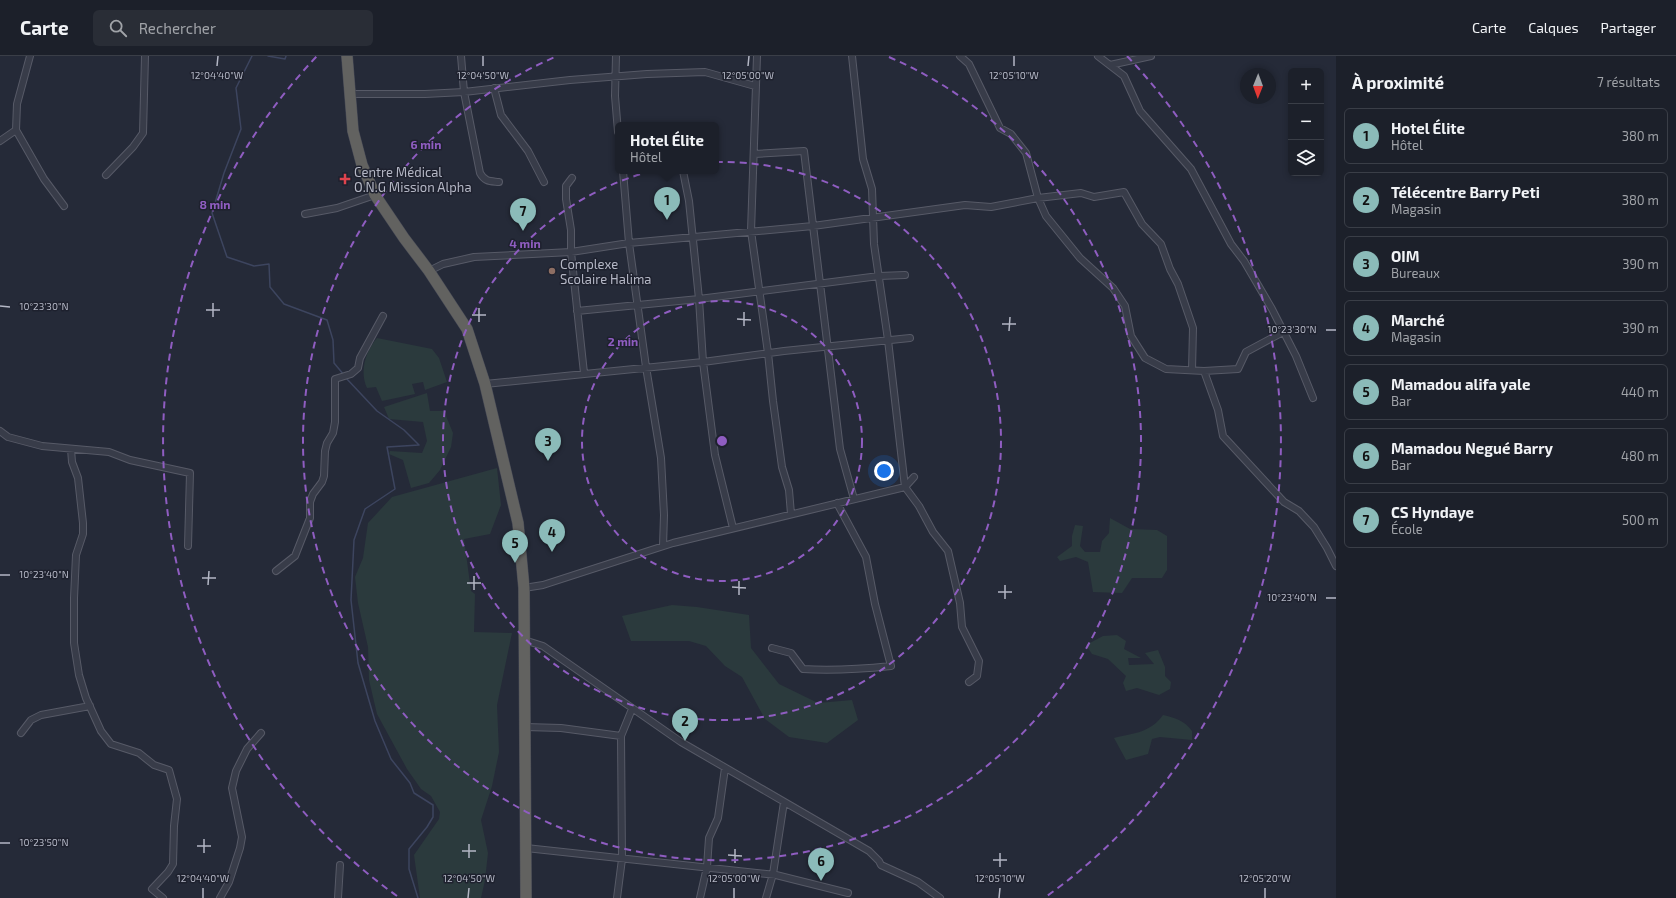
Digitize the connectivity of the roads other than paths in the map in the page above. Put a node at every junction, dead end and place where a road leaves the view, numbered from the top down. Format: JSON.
{"nodes":[{"id":1,"x":30,"y":56,"type":"edge"},
{"id":2,"x":145,"y":56,"type":"edge"},
{"id":3,"x":347,"y":56,"type":"edge"},
{"id":4,"x":461,"y":56,"type":"edge"},
{"id":5,"x":616,"y":56,"type":"edge"},
{"id":6,"x":757,"y":56,"type":"edge"},
{"id":7,"x":852,"y":56,"type":"edge"},
{"id":8,"x":960,"y":56,"type":"edge"},
{"id":9,"x":971,"y":56,"type":"edge"},
{"id":10,"x":1098,"y":56,"type":"edge"},
{"id":11,"x":1151,"y":56,"type":"edge"},
{"id":12,"x":969,"y":64,"type":"junction"},
{"id":13,"x":1110,"y":65,"type":"junction"},
{"id":14,"x":615,"y":77,"type":"junction"},
{"id":15,"x":755,"y":86,"type":"junction"},
{"id":16,"x":494,"y":88,"type":"junction"},
{"id":17,"x":464,"y":92,"type":"junction"},
{"id":18,"x":349,"y":94,"type":"junction"},
{"id":19,"x":617,"y":122,"type":"edge"},
{"id":20,"x":16,"y":130,"type":"junction"},
{"id":21,"x":0,"y":141,"type":"edge"},
{"id":22,"x":754,"y":154,"type":"junction"},
{"id":23,"x":623,"y":174,"type":"edge"},
{"id":24,"x":684,"y":174,"type":"edge"},
{"id":25,"x":106,"y":176,"type":"dead end"},
{"id":26,"x":572,"y":178,"type":"dead end"},
{"id":27,"x":499,"y":182,"type":"dead end"},
{"id":28,"x":544,"y":182,"type":"dead end"},
{"id":29,"x":375,"y":195,"type":"junction"},
{"id":30,"x":1038,"y":198,"type":"junction"},
{"id":31,"x":64,"y":206,"type":"dead end"},
{"id":32,"x":305,"y":214,"type":"dead end"},
{"id":33,"x":873,"y":219,"type":"junction"},
{"id":34,"x":813,"y":226,"type":"junction"},
{"id":35,"x":751,"y":231,"type":"junction"},
{"id":36,"x":693,"y":238,"type":"junction"},
{"id":37,"x":629,"y":243,"type":"junction"},
{"id":38,"x":571,"y":252,"type":"junction"},
{"id":39,"x":429,"y":271,"type":"junction"},
{"id":40,"x":905,"y":275,"type":"dead end"},
{"id":41,"x":879,"y":276,"type":"junction"},
{"id":42,"x":820,"y":284,"type":"junction"},
{"id":43,"x":759,"y":292,"type":"junction"},
{"id":44,"x":699,"y":300,"type":"junction"},
{"id":45,"x":637,"y":305,"type":"junction"},
{"id":46,"x":578,"y":311,"type":"junction"},
{"id":47,"x":382,"y":316,"type":"dead end"},
{"id":48,"x":1283,"y":332,"type":"junction"},
{"id":49,"x":910,"y":338,"type":"dead end"},
{"id":50,"x":888,"y":340,"type":"junction"},
{"id":51,"x":827,"y":346,"type":"junction"},
{"id":52,"x":768,"y":353,"type":"junction"},
{"id":53,"x":703,"y":362,"type":"junction"},
{"id":54,"x":646,"y":368,"type":"junction"},
{"id":55,"x":1192,"y":370,"type":"junction"},
{"id":56,"x":1204,"y":371,"type":"junction"},
{"id":57,"x":584,"y":373,"type":"junction"},
{"id":58,"x":485,"y":384,"type":"junction"},
{"id":59,"x":1313,"y":398,"type":"dead end"},
{"id":60,"x":0,"y":431,"type":"edge"},
{"id":61,"x":71,"y":449,"type":"junction"},
{"id":62,"x":914,"y":477,"type":"dead end"},
{"id":63,"x":905,"y":487,"type":"junction"},
{"id":64,"x":854,"y":499,"type":"junction"},
{"id":65,"x":837,"y":503,"type":"junction"},
{"id":66,"x":791,"y":514,"type":"junction"},
{"id":67,"x":734,"y":528,"type":"junction"},
{"id":68,"x":188,"y":546,"type":"dead end"},
{"id":69,"x":663,"y":546,"type":"junction"},
{"id":70,"x":1336,"y":566,"type":"edge"},
{"id":71,"x":276,"y":571,"type":"dead end"},
{"id":72,"x":524,"y":588,"type":"junction"},
{"id":73,"x":524,"y":640,"type":"junction"},
{"id":74,"x":772,"y":648,"type":"dead end"},
{"id":75,"x":969,"y":682,"type":"dead end"},
{"id":76,"x":90,"y":706,"type":"junction"},
{"id":77,"x":632,"y":709,"type":"junction"},
{"id":78,"x":525,"y":727,"type":"junction"},
{"id":79,"x":21,"y":733,"type":"dead end"},
{"id":80,"x":261,"y":733,"type":"dead end"},
{"id":81,"x":621,"y":736,"type":"junction"},
{"id":82,"x":725,"y":768,"type":"junction"},
{"id":83,"x":784,"y":802,"type":"junction"},
{"id":84,"x":526,"y":848,"type":"junction"},
{"id":85,"x":622,"y":859,"type":"junction"},
{"id":86,"x":340,"y":865,"type":"dead end"},
{"id":87,"x":707,"y":868,"type":"junction"},
{"id":88,"x":773,"y":874,"type":"junction"},
{"id":89,"x":848,"y":893,"type":"dead end"},
{"id":90,"x":162,"y":898,"type":"edge"},
{"id":91,"x":220,"y":898,"type":"edge"},
{"id":92,"x":338,"y":898,"type":"edge"},
{"id":93,"x":526,"y":898,"type":"edge"},
{"id":94,"x":617,"y":898,"type":"edge"},
{"id":95,"x":700,"y":898,"type":"edge"},
{"id":96,"x":766,"y":898,"type":"edge"},
{"id":97,"x":940,"y":898,"type":"edge"}],
"edges":[{"from":1,"to":20,"type":"street"},
{"from":2,"to":25,"type":"street"},
{"from":3,"to":18,"type":"highway"},
{"from":4,"to":17,"type":"street"},
{"from":5,"to":14,"type":"street"},
{"from":6,"to":15,"type":"street"},
{"from":7,"to":33,"type":"street"},
{"from":8,"to":12,"type":"street"},
{"from":9,"to":12,"type":"street"},
{"from":10,"to":13,"type":"street"},
{"from":11,"to":13,"type":"street"},
{"from":12,"to":30,"type":"street"},
{"from":13,"to":48,"type":"street"},
{"from":14,"to":15,"type":"street"},
{"from":14,"to":16,"type":"street"},
{"from":14,"to":19,"type":"street"},
{"from":15,"to":22,"type":"street"},
{"from":16,"to":17,"type":"street"},
{"from":16,"to":28,"type":"street"},
{"from":17,"to":18,"type":"street"},
{"from":17,"to":27,"type":"street"},
{"from":18,"to":29,"type":"highway"},
{"from":20,"to":21,"type":"street"},
{"from":20,"to":31,"type":"street"},
{"from":22,"to":34,"type":"street"},
{"from":22,"to":35,"type":"street"},
{"from":23,"to":37,"type":"street"},
{"from":24,"to":36,"type":"street"},
{"from":26,"to":38,"type":"street"},
{"from":29,"to":32,"type":"street"},
{"from":29,"to":39,"type":"highway"},
{"from":30,"to":33,"type":"street"},
{"from":30,"to":55,"type":"street"},
{"from":30,"to":55,"type":"street"},
{"from":33,"to":34,"type":"street"},
{"from":33,"to":41,"type":"street"},
{"from":34,"to":35,"type":"street"},
{"from":34,"to":42,"type":"street"},
{"from":35,"to":36,"type":"street"},
{"from":35,"to":43,"type":"street"},
{"from":36,"to":37,"type":"street"},
{"from":36,"to":44,"type":"street"},
{"from":37,"to":38,"type":"street"},
{"from":37,"to":45,"type":"street"},
{"from":38,"to":39,"type":"street"},
{"from":38,"to":46,"type":"street"},
{"from":39,"to":58,"type":"highway"},
{"from":40,"to":41,"type":"street"},
{"from":41,"to":42,"type":"street"},
{"from":41,"to":50,"type":"street"},
{"from":42,"to":43,"type":"street"},
{"from":42,"to":51,"type":"street"},
{"from":43,"to":44,"type":"street"},
{"from":43,"to":52,"type":"street"},
{"from":44,"to":45,"type":"street"},
{"from":44,"to":53,"type":"street"},
{"from":45,"to":46,"type":"street"},
{"from":45,"to":54,"type":"street"},
{"from":46,"to":57,"type":"street"},
{"from":47,"to":71,"type":"street"},
{"from":48,"to":56,"type":"street"},
{"from":48,"to":59,"type":"street"},
{"from":49,"to":50,"type":"street"},
{"from":50,"to":51,"type":"street"},
{"from":50,"to":63,"type":"street"},
{"from":51,"to":52,"type":"street"},
{"from":51,"to":64,"type":"street"},
{"from":52,"to":53,"type":"street"},
{"from":52,"to":66,"type":"street"},
{"from":53,"to":54,"type":"street"},
{"from":53,"to":67,"type":"street"},
{"from":54,"to":57,"type":"street"},
{"from":54,"to":69,"type":"street"},
{"from":55,"to":56,"type":"street"},
{"from":56,"to":70,"type":"street"},
{"from":57,"to":58,"type":"street"},
{"from":58,"to":72,"type":"highway"},
{"from":60,"to":61,"type":"street"},
{"from":61,"to":68,"type":"street"},
{"from":61,"to":76,"type":"street"},
{"from":62,"to":63,"type":"street"},
{"from":63,"to":64,"type":"street"},
{"from":63,"to":75,"type":"street"},
{"from":64,"to":65,"type":"street"},
{"from":65,"to":66,"type":"street"},
{"from":65,"to":74,"type":"street"},
{"from":66,"to":67,"type":"street"},
{"from":67,"to":69,"type":"street"},
{"from":69,"to":72,"type":"street"},
{"from":72,"to":73,"type":"highway"},
{"from":73,"to":77,"type":"street"},
{"from":73,"to":78,"type":"highway"},
{"from":76,"to":79,"type":"street"},
{"from":76,"to":90,"type":"street"},
{"from":77,"to":81,"type":"street"},
{"from":77,"to":82,"type":"street"},
{"from":78,"to":81,"type":"street"},
{"from":78,"to":84,"type":"highway"},
{"from":80,"to":91,"type":"street"},
{"from":81,"to":85,"type":"street"},
{"from":82,"to":83,"type":"street"},
{"from":82,"to":87,"type":"street"},
{"from":83,"to":88,"type":"street"},
{"from":83,"to":97,"type":"street"},
{"from":84,"to":85,"type":"street"},
{"from":84,"to":93,"type":"highway"},
{"from":85,"to":87,"type":"street"},
{"from":85,"to":94,"type":"street"},
{"from":86,"to":92,"type":"street"},
{"from":87,"to":88,"type":"street"},
{"from":87,"to":95,"type":"street"},
{"from":88,"to":89,"type":"street"},
{"from":88,"to":96,"type":"street"}]}
